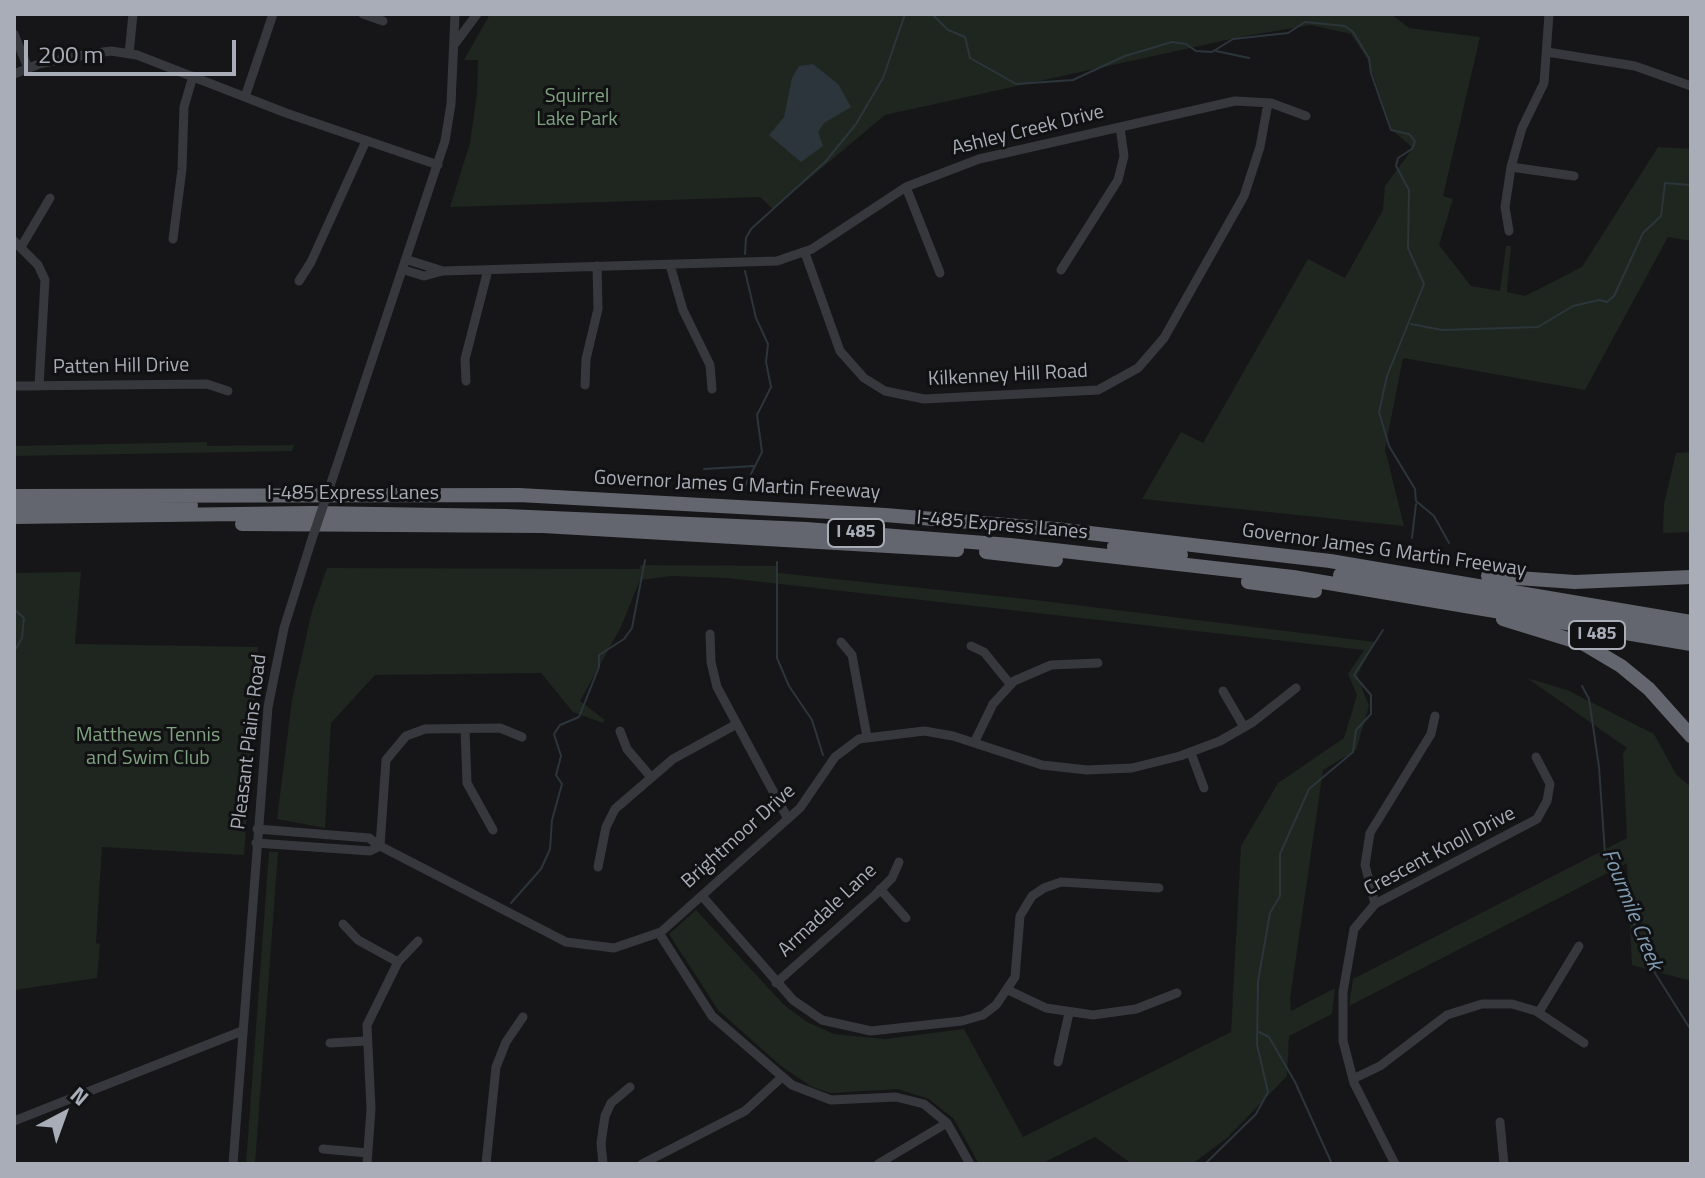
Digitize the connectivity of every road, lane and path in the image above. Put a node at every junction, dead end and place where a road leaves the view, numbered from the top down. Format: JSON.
{"nodes":[{"id":1,"x":133,"y":14,"type":"edge"},
{"id":2,"x":273,"y":14,"type":"edge"},
{"id":3,"x":363,"y":14,"type":"edge"},
{"id":4,"x":455,"y":14,"type":"edge"},
{"id":5,"x":477,"y":14,"type":"edge"},
{"id":6,"x":1549,"y":14,"type":"edge"},
{"id":7,"x":383,"y":21,"type":"dead end"},
{"id":8,"x":14,"y":34,"type":"edge"},
{"id":9,"x":454,"y":45,"type":"junction"},
{"id":10,"x":1547,"y":52,"type":"junction"},
{"id":11,"x":129,"y":54,"type":"junction"},
{"id":12,"x":28,"y":68,"type":"junction"},
{"id":13,"x":14,"y":74,"type":"edge"},
{"id":14,"x":193,"y":76,"type":"junction"},
{"id":15,"x":1691,"y":86,"type":"edge"},
{"id":16,"x":245,"y":97,"type":"junction"},
{"id":17,"x":1268,"y":103,"type":"junction"},
{"id":18,"x":1306,"y":116,"type":"dead end"},
{"id":19,"x":1120,"y":127,"type":"junction"},
{"id":20,"x":366,"y":141,"type":"junction"},
{"id":21,"x":438,"y":165,"type":"junction"},
{"id":22,"x":1511,"y":167,"type":"junction"},
{"id":23,"x":1574,"y":176,"type":"dead end"},
{"id":24,"x":906,"y":187,"type":"junction"},
{"id":25,"x":50,"y":198,"type":"dead end"},
{"id":26,"x":1509,"y":231,"type":"dead end"},
{"id":27,"x":173,"y":239,"type":"dead end"},
{"id":28,"x":18,"y":244,"type":"edge"},
{"id":29,"x":805,"y":253,"type":"junction"},
{"id":30,"x":406,"y":265,"type":"junction"},
{"id":31,"x":670,"y":265,"type":"junction"},
{"id":32,"x":597,"y":266,"type":"junction"},
{"id":33,"x":488,"y":270,"type":"junction"},
{"id":34,"x":1061,"y":270,"type":"dead end"},
{"id":35,"x":940,"y":273,"type":"dead end"},
{"id":36,"x":299,"y":281,"type":"dead end"},
{"id":37,"x":466,"y":381,"type":"dead end"},
{"id":38,"x":585,"y":385,"type":"dead end"},
{"id":39,"x":14,"y":386,"type":"edge"},
{"id":40,"x":39,"y":386,"type":"junction"},
{"id":41,"x":712,"y":389,"type":"dead end"},
{"id":42,"x":228,"y":391,"type":"dead end"},
{"id":43,"x":76,"y":495,"type":"junction"},
{"id":44,"x":14,"y":496,"type":"edge"},
{"id":45,"x":14,"y":506,"type":"edge"},
{"id":46,"x":265,"y":514,"type":"junction"},
{"id":47,"x":14,"y":517,"type":"edge"},
{"id":48,"x":362,"y":523,"type":"junction"},
{"id":49,"x":14,"y":526,"type":"edge"},
{"id":50,"x":1400,"y":571,"type":"junction"},
{"id":51,"x":1691,"y":577,"type":"edge"},
{"id":52,"x":1503,"y":619,"type":"junction"},
{"id":53,"x":1691,"y":622,"type":"edge"},
{"id":54,"x":1691,"y":632,"type":"edge"},
{"id":55,"x":710,"y":634,"type":"dead end"},
{"id":56,"x":841,"y":642,"type":"dead end"},
{"id":57,"x":1691,"y":644,"type":"edge"},
{"id":58,"x":971,"y":646,"type":"dead end"},
{"id":59,"x":1691,"y":651,"type":"edge"},
{"id":60,"x":1098,"y":663,"type":"dead end"},
{"id":61,"x":1010,"y":684,"type":"junction"},
{"id":62,"x":1296,"y":688,"type":"dead end"},
{"id":63,"x":1223,"y":691,"type":"dead end"},
{"id":64,"x":1435,"y":716,"type":"dead end"},
{"id":65,"x":735,"y":725,"type":"junction"},
{"id":66,"x":1244,"y":727,"type":"junction"},
{"id":67,"x":465,"y":729,"type":"junction"},
{"id":68,"x":620,"y":731,"type":"dead end"},
{"id":69,"x":1691,"y":736,"type":"edge"},
{"id":70,"x":522,"y":737,"type":"dead end"},
{"id":71,"x":867,"y":737,"type":"junction"},
{"id":72,"x":974,"y":743,"type":"junction"},
{"id":73,"x":1191,"y":753,"type":"junction"},
{"id":74,"x":1536,"y":757,"type":"dead end"},
{"id":75,"x":650,"y":776,"type":"junction"},
{"id":76,"x":1204,"y":788,"type":"dead end"},
{"id":77,"x":788,"y":819,"type":"junction"},
{"id":78,"x":257,"y":829,"type":"junction"},
{"id":79,"x":493,"y":830,"type":"dead end"},
{"id":80,"x":256,"y":843,"type":"junction"},
{"id":81,"x":380,"y":846,"type":"junction"},
{"id":82,"x":899,"y":862,"type":"dead end"},
{"id":83,"x":598,"y":867,"type":"dead end"},
{"id":84,"x":1159,"y":888,"type":"dead end"},
{"id":85,"x":880,"y":889,"type":"junction"},
{"id":86,"x":702,"y":896,"type":"junction"},
{"id":87,"x":1375,"y":904,"type":"junction"},
{"id":88,"x":906,"y":918,"type":"dead end"},
{"id":89,"x":343,"y":924,"type":"dead end"},
{"id":90,"x":659,"y":933,"type":"junction"},
{"id":91,"x":418,"y":941,"type":"dead end"},
{"id":92,"x":1579,"y":946,"type":"dead end"},
{"id":93,"x":398,"y":962,"type":"junction"},
{"id":94,"x":776,"y":983,"type":"junction"},
{"id":95,"x":1008,"y":990,"type":"junction"},
{"id":96,"x":1177,"y":993,"type":"dead end"},
{"id":97,"x":1539,"y":1012,"type":"junction"},
{"id":98,"x":1069,"y":1013,"type":"junction"},
{"id":99,"x":523,"y":1017,"type":"dead end"},
{"id":100,"x":242,"y":1031,"type":"junction"},
{"id":101,"x":366,"y":1041,"type":"junction"},
{"id":102,"x":330,"y":1043,"type":"dead end"},
{"id":103,"x":1584,"y":1043,"type":"dead end"},
{"id":104,"x":1058,"y":1062,"type":"dead end"},
{"id":105,"x":782,"y":1077,"type":"junction"},
{"id":106,"x":1353,"y":1079,"type":"junction"},
{"id":107,"x":630,"y":1087,"type":"dead end"},
{"id":108,"x":14,"y":1121,"type":"edge"},
{"id":109,"x":1500,"y":1122,"type":"dead end"},
{"id":110,"x":947,"y":1123,"type":"junction"},
{"id":111,"x":323,"y":1149,"type":"dead end"},
{"id":112,"x":368,"y":1153,"type":"junction"},
{"id":113,"x":233,"y":1164,"type":"edge"},
{"id":114,"x":367,"y":1164,"type":"edge"},
{"id":115,"x":486,"y":1164,"type":"edge"},
{"id":116,"x":603,"y":1164,"type":"edge"},
{"id":117,"x":643,"y":1164,"type":"edge"},
{"id":118,"x":878,"y":1164,"type":"edge"},
{"id":119,"x":970,"y":1164,"type":"edge"},
{"id":120,"x":1395,"y":1164,"type":"edge"},
{"id":121,"x":1504,"y":1164,"type":"edge"}],
"edges":[{"from":1,"to":11,"type":"street"},
{"from":2,"to":16,"type":"street"},
{"from":3,"to":7,"type":"street"},
{"from":4,"to":9,"type":"street","name":"Pleasant Plains Road"},
{"from":5,"to":9,"type":"street"},
{"from":6,"to":10,"type":"street"},
{"from":8,"to":12,"type":"street"},
{"from":9,"to":21,"type":"street","name":"Pleasant Plains Road"},
{"from":10,"to":15,"type":"street"},
{"from":10,"to":22,"type":"street"},
{"from":11,"to":12,"type":"street"},
{"from":11,"to":14,"type":"street"},
{"from":12,"to":13,"type":"street"},
{"from":14,"to":16,"type":"street"},
{"from":14,"to":27,"type":"street"},
{"from":16,"to":20,"type":"street"},
{"from":17,"to":18,"type":"street","name":"Ashley Creek Drive"},
{"from":17,"to":19,"type":"street","name":"Ashley Creek Drive"},
{"from":17,"to":29,"type":"street","name":"Kilkenney Hill Road"},
{"from":19,"to":24,"type":"street","name":"Ashley Creek Drive"},
{"from":19,"to":34,"type":"street"},
{"from":20,"to":21,"type":"street"},
{"from":20,"to":36,"type":"street"},
{"from":21,"to":30,"type":"street","name":"Pleasant Plains Road"},
{"from":22,"to":23,"type":"street"},
{"from":22,"to":26,"type":"street"},
{"from":24,"to":29,"type":"street","name":"Ashley Creek Drive"},
{"from":24,"to":35,"type":"street"},
{"from":25,"to":28,"type":"street"},
{"from":28,"to":40,"type":"street"},
{"from":29,"to":31,"type":"street","name":"Ashley Creek Drive"},
{"from":30,"to":33,"type":"street","name":"Ashley Creek Drive"},
{"from":30,"to":78,"type":"street","name":"Pleasant Plains Road","bridge":true},
{"from":31,"to":32,"type":"street","name":"Ashley Creek Drive"},
{"from":31,"to":41,"type":"street"},
{"from":32,"to":33,"type":"street","name":"Ashley Creek Drive"},
{"from":32,"to":38,"type":"street"},
{"from":33,"to":37,"type":"street"},
{"from":39,"to":40,"type":"street","name":"Patten Hill Drive"},
{"from":40,"to":42,"type":"street","name":"Patten Hill Drive"},
{"from":43,"to":44,"type":"highway","name":"Governor James G Martin Freeway","number":"I 485"},
{"from":43,"to":45,"type":"highway"},
{"from":43,"to":50,"type":"highway","name":"Governor James G Martin Freeway","number":"I 485"},
{"from":45,"to":54,"type":"highway","name":"I-485 Express Lanes","number":"I 485"},
{"from":46,"to":47,"type":"highway","name":"I-485 Express Lanes","number":"I 485"},
{"from":46,"to":48,"type":"highway"},
{"from":46,"to":57,"type":"highway","name":"I-485 Express Lanes","number":"I 485"},
{"from":48,"to":49,"type":"highway","number":"I 485"},
{"from":48,"to":52,"type":"highway","number":"I 485"},
{"from":50,"to":51,"type":"highway"},
{"from":50,"to":53,"type":"highway","name":"Governor James G Martin Freeway","number":"I 485"},
{"from":52,"to":59,"type":"highway","number":"I 485"},
{"from":52,"to":69,"type":"highway"},
{"from":55,"to":65,"type":"street"},
{"from":56,"to":71,"type":"street"},
{"from":58,"to":61,"type":"street"},
{"from":60,"to":61,"type":"street"},
{"from":61,"to":72,"type":"street"},
{"from":62,"to":66,"type":"street","name":"Brightmoor Drive"},
{"from":63,"to":66,"type":"street"},
{"from":64,"to":87,"type":"street"},
{"from":65,"to":75,"type":"street"},
{"from":65,"to":77,"type":"street"},
{"from":66,"to":73,"type":"street","name":"Brightmoor Drive"},
{"from":67,"to":70,"type":"street"},
{"from":67,"to":79,"type":"street"},
{"from":67,"to":81,"type":"street"},
{"from":68,"to":75,"type":"street"},
{"from":71,"to":72,"type":"street","name":"Brightmoor Drive"},
{"from":71,"to":77,"type":"street","name":"Brightmoor Drive"},
{"from":72,"to":73,"type":"street","name":"Brightmoor Drive"},
{"from":73,"to":76,"type":"street"},
{"from":74,"to":87,"type":"street","name":"Crescent Knoll Drive"},
{"from":75,"to":83,"type":"street"},
{"from":77,"to":86,"type":"street","name":"Brightmoor Drive"},
{"from":78,"to":80,"type":"street","name":"Pleasant Plains Road"},
{"from":78,"to":81,"type":"street","name":"Brightmoor Drive"},
{"from":80,"to":81,"type":"street"},
{"from":80,"to":100,"type":"street","name":"Pleasant Plains Road"},
{"from":81,"to":90,"type":"street","name":"Brightmoor Drive"},
{"from":82,"to":85,"type":"street","name":"Armadale Lane"},
{"from":84,"to":95,"type":"street"},
{"from":85,"to":88,"type":"street"},
{"from":85,"to":94,"type":"street","name":"Armadale Lane"},
{"from":86,"to":90,"type":"street","name":"Brightmoor Drive"},
{"from":86,"to":94,"type":"street"},
{"from":87,"to":106,"type":"street","name":"Crescent Knoll Drive"},
{"from":89,"to":93,"type":"street"},
{"from":90,"to":105,"type":"street"},
{"from":91,"to":93,"type":"street"},
{"from":92,"to":97,"type":"street"},
{"from":93,"to":101,"type":"street"},
{"from":94,"to":95,"type":"street"},
{"from":95,"to":98,"type":"street"},
{"from":96,"to":98,"type":"street"},
{"from":97,"to":103,"type":"street"},
{"from":97,"to":106,"type":"street"},
{"from":98,"to":104,"type":"street"},
{"from":99,"to":115,"type":"street"},
{"from":100,"to":108,"type":"street"},
{"from":100,"to":113,"type":"street","name":"Pleasant Plains Road"},
{"from":101,"to":102,"type":"street"},
{"from":101,"to":112,"type":"street"},
{"from":105,"to":110,"type":"street"},
{"from":105,"to":117,"type":"street"},
{"from":106,"to":120,"type":"street","name":"Crescent Knoll Drive"},
{"from":107,"to":116,"type":"street"},
{"from":109,"to":121,"type":"street"},
{"from":110,"to":118,"type":"street"},
{"from":110,"to":119,"type":"street"},
{"from":111,"to":112,"type":"street"},
{"from":112,"to":114,"type":"street"}]}
